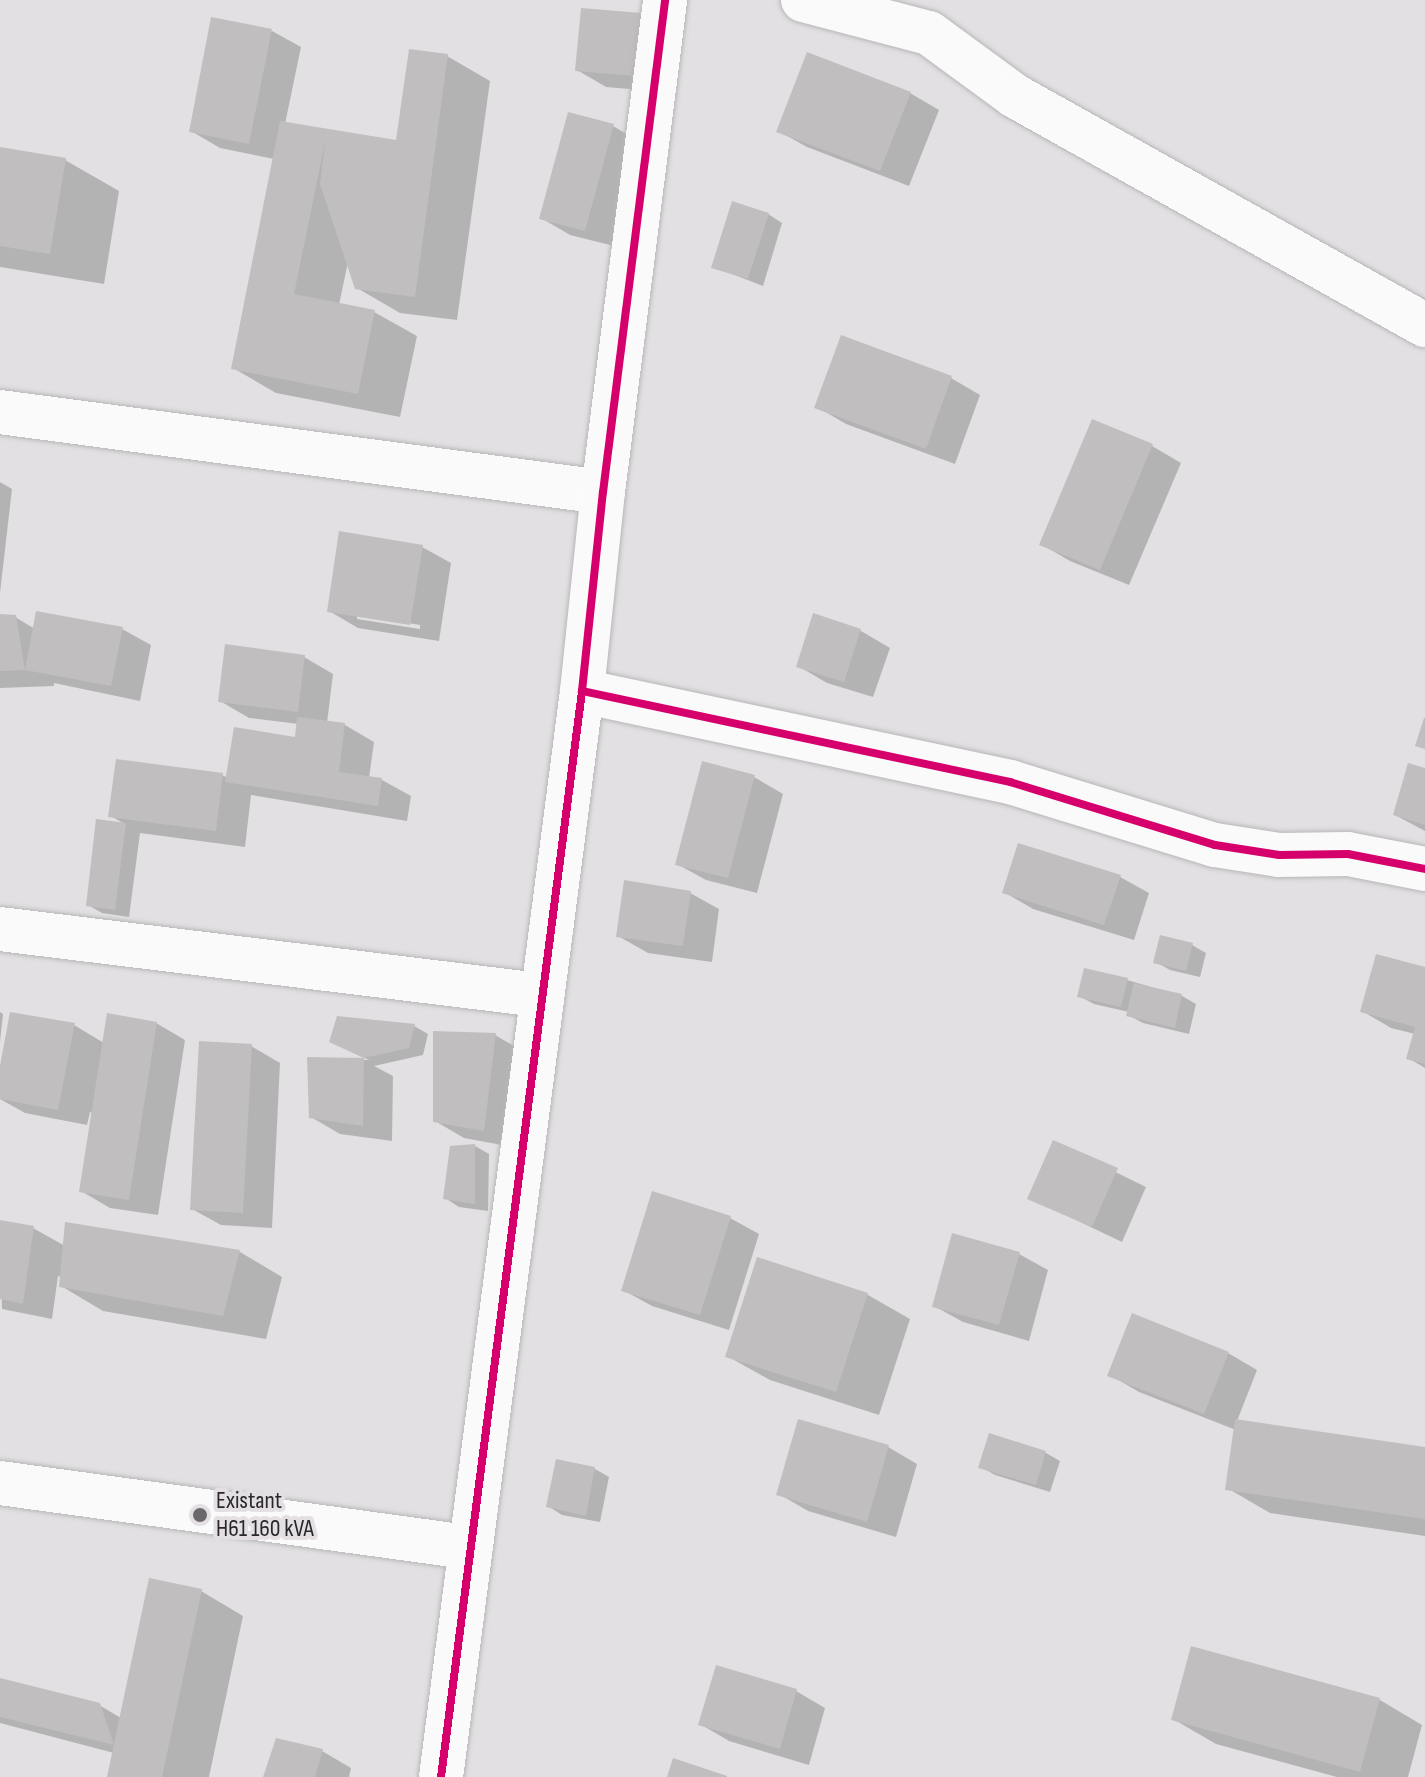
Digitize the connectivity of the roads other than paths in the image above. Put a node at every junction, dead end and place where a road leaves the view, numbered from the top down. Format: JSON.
{"nodes":[{"id":1,"x":665,"y":0,"type":"edge"},
{"id":2,"x":803,"y":0,"type":"edge"},
{"id":3,"x":1425,"y":325,"type":"edge"},
{"id":4,"x":0,"y":412,"type":"edge"},
{"id":5,"x":603,"y":492,"type":"junction"},
{"id":6,"x":582,"y":691,"type":"junction"},
{"id":7,"x":1425,"y":869,"type":"edge"},
{"id":8,"x":0,"y":929,"type":"edge"},
{"id":9,"x":539,"y":995,"type":"junction"},
{"id":10,"x":0,"y":1483,"type":"edge"},
{"id":11,"x":470,"y":1547,"type":"junction"},
{"id":12,"x":441,"y":1777,"type":"edge"}],
"edges":[{"from":1,"to":5,"type":"street"},
{"from":2,"to":3,"type":"street"},
{"from":4,"to":5,"type":"street"},
{"from":5,"to":6,"type":"street"},
{"from":6,"to":7,"type":"street"},
{"from":6,"to":9,"type":"street"},
{"from":8,"to":9,"type":"street"},
{"from":9,"to":11,"type":"street"},
{"from":10,"to":11,"type":"street"},
{"from":11,"to":12,"type":"street"}]}
